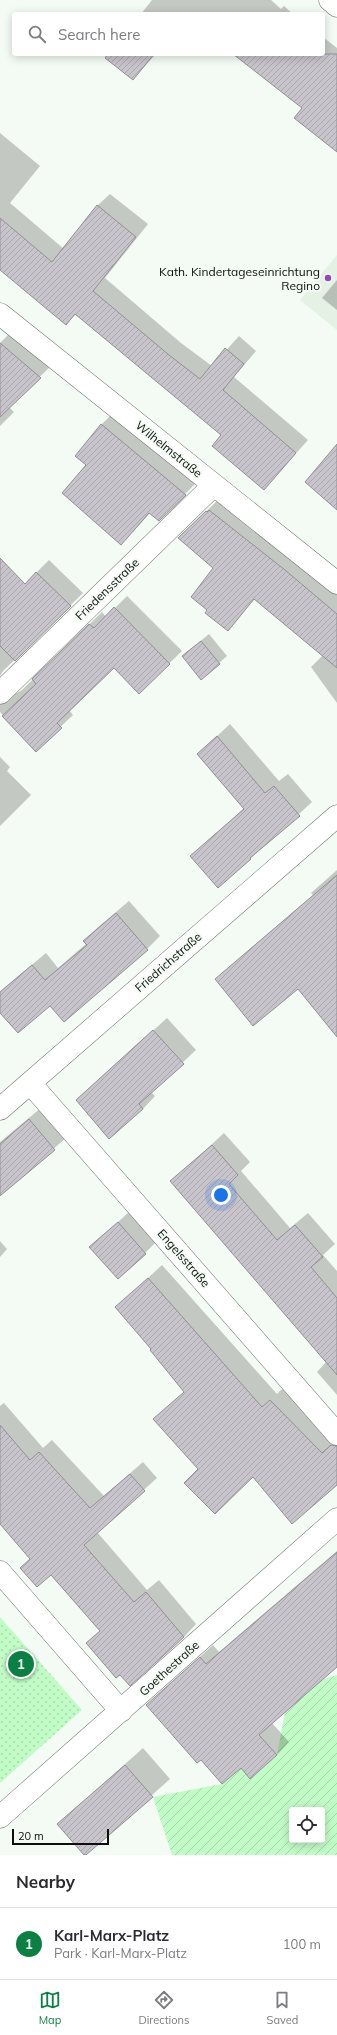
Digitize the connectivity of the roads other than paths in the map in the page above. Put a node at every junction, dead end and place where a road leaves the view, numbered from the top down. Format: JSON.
{"nodes":[{"id":1,"x":330,"y":0,"type":"edge"},
{"id":2,"x":337,"y":6,"type":"edge"},
{"id":3,"x":0,"y":314,"type":"edge"},
{"id":4,"x":214,"y":485,"type":"junction"},
{"id":5,"x":337,"y":583,"type":"edge"},
{"id":6,"x":0,"y":694,"type":"edge"},
{"id":7,"x":337,"y":816,"type":"edge"},
{"id":8,"x":30,"y":1083,"type":"junction"},
{"id":9,"x":0,"y":1109,"type":"edge"},
{"id":10,"x":337,"y":1434,"type":"edge"},
{"id":11,"x":337,"y":1519,"type":"edge"},
{"id":12,"x":0,"y":1572,"type":"edge"},
{"id":13,"x":121,"y":1711,"type":"junction"},
{"id":14,"x":0,"y":1817,"type":"edge"}],
"edges":[{"from":1,"to":2,"type":"street"},
{"from":3,"to":4,"type":"street","name":"Wilhelmstraße"},
{"from":4,"to":5,"type":"street","name":"Wilhelmstraße"},
{"from":4,"to":6,"type":"street","name":"Friedensstraße"},
{"from":7,"to":8,"type":"street","name":"Friedrichstraße"},
{"from":8,"to":9,"type":"street","name":"Friedrichstraße"},
{"from":8,"to":10,"type":"street","name":"Engelsstraße"},
{"from":11,"to":13,"type":"street","name":"Goethestraße"},
{"from":12,"to":13,"type":"street"},
{"from":13,"to":14,"type":"street","name":"Goethestraße"}]}
